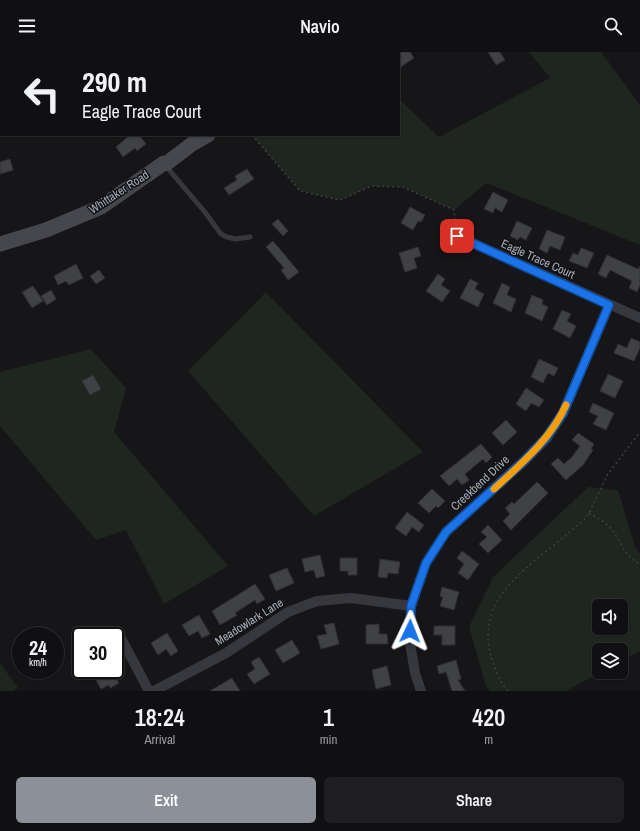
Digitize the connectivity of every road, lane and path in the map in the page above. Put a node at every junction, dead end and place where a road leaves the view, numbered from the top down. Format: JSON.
{"nodes":[{"id":1,"x":206,"y":136,"type":"edge"},
{"id":2,"x":253,"y":136,"type":"edge"},
{"id":3,"x":164,"y":163,"type":"junction"},
{"id":4,"x":457,"y":236,"type":"joint"},
{"id":5,"x":250,"y":237,"type":"dead end"},
{"id":6,"x":0,"y":244,"type":"edge"},
{"id":7,"x":609,"y":305,"type":"junction"},
{"id":8,"x":640,"y":318,"type":"edge"},
{"id":9,"x":640,"y":432,"type":"edge"},
{"id":10,"x":589,"y":513,"type":"junction"},
{"id":11,"x":640,"y":565,"type":"edge"},
{"id":12,"x":411,"y":606,"type":"junction"},
{"id":13,"x":124,"y":644,"type":"edge"},
{"id":14,"x":149,"y":691,"type":"edge"},
{"id":15,"x":154,"y":691,"type":"edge"},
{"id":16,"x":421,"y":691,"type":"edge"},
{"id":17,"x":508,"y":691,"type":"edge"}],
"edges":[{"from":1,"to":3,"type":"main road","name":"Whittaker Road"},
{"from":2,"to":4,"type":"path"},
{"from":3,"to":5,"type":"lane"},
{"from":3,"to":6,"type":"main road","name":"Whittaker Road"},
{"from":4,"to":7,"type":"street","name":"Eagle Trace Court"},
{"from":7,"to":8,"type":"street","name":"Eagle Trace Court"},
{"from":7,"to":12,"type":"street","name":"Creekbend Drive"},
{"from":9,"to":10,"type":"path"},
{"from":10,"to":11,"type":"path"},
{"from":10,"to":17,"type":"path"},
{"from":12,"to":15,"type":"street","name":"Meadowlark Lane"},
{"from":12,"to":16,"type":"street","name":"Creekbend Drive"},
{"from":13,"to":14,"type":"street"}]}
